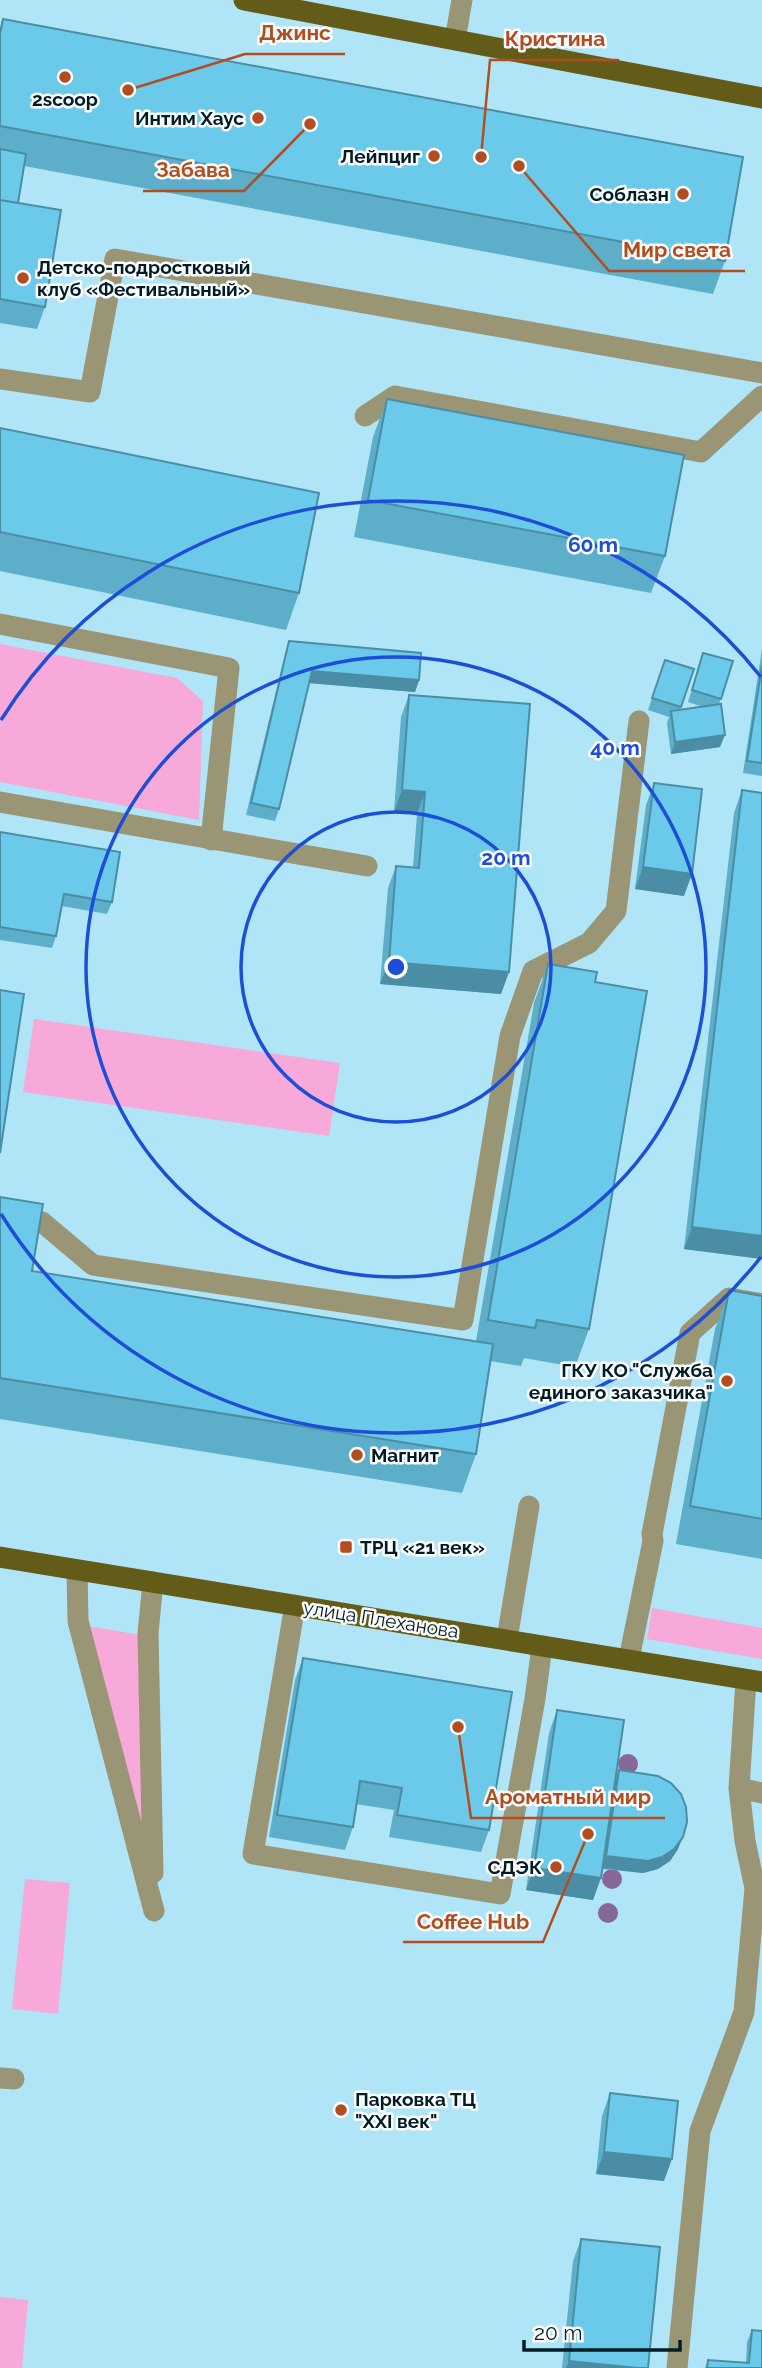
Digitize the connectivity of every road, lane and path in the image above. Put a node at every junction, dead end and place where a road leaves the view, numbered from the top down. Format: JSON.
{"nodes":[{"id":1,"x":244,"y":0,"type":"edge"},
{"id":2,"x":462,"y":0,"type":"edge"},
{"id":3,"x":455,"y":40,"type":"junction"},
{"id":4,"x":762,"y":98,"type":"edge"},
{"id":5,"x":762,"y":373,"type":"edge"},
{"id":6,"x":0,"y":379,"type":"edge"},
{"id":7,"x":762,"y":396,"type":"edge"},
{"id":8,"x":365,"y":416,"type":"dead end"},
{"id":9,"x":0,"y":624,"type":"edge"},
{"id":10,"x":639,"y":722,"type":"dead end"},
{"id":11,"x":0,"y":802,"type":"edge"},
{"id":12,"x":211,"y":840,"type":"junction"},
{"id":13,"x":367,"y":866,"type":"dead end"},
{"id":14,"x":0,"y":1217,"type":"edge"},
{"id":15,"x":762,"y":1304,"type":"edge"},
{"id":16,"x":529,"y":1506,"type":"dead end"},
{"id":17,"x":0,"y":1557,"type":"edge"},
{"id":18,"x":77,"y":1570,"type":"junction"},
{"id":19,"x":153,"y":1582,"type":"junction"},
{"id":20,"x":295,"y":1605,"type":"junction"},
{"id":21,"x":507,"y":1639,"type":"junction"},
{"id":22,"x":542,"y":1646,"type":"junction"},
{"id":23,"x":629,"y":1660,"type":"junction"},
{"id":24,"x":754,"y":1681,"type":"edge"},
{"id":25,"x":740,"y":1788,"type":"junction"},
{"id":26,"x":762,"y":1793,"type":"edge"},
{"id":27,"x":753,"y":1842,"type":"edge"},
{"id":28,"x":759,"y":1888,"type":"edge"},
{"id":29,"x":677,"y":2368,"type":"edge"}],
"edges":[{"from":1,"to":3,"type":"main road"},
{"from":2,"to":3,"type":"lane"},
{"from":3,"to":4,"type":"main road"},
{"from":5,"to":6,"type":"lane"},
{"from":7,"to":8,"type":"lane"},
{"from":9,"to":12,"type":"lane"},
{"from":10,"to":14,"type":"lane"},
{"from":11,"to":12,"type":"lane"},
{"from":12,"to":13,"type":"lane"},
{"from":15,"to":23,"type":"lane"},
{"from":16,"to":21,"type":"lane"},
{"from":17,"to":18,"type":"main road","name":"улица Плеханова"},
{"from":18,"to":19,"type":"main road","name":"улица Плеханова"},
{"from":18,"to":19,"type":"lane"},
{"from":19,"to":20,"type":"main road","name":"улица Плеханова"},
{"from":20,"to":21,"type":"main road","name":"улица Плеханова"},
{"from":20,"to":22,"type":"lane"},
{"from":21,"to":22,"type":"main road","name":"улица Плеханова"},
{"from":22,"to":23,"type":"main road","name":"улица Плеханова"},
{"from":23,"to":24,"type":"main road","name":"улица Плеханова"},
{"from":24,"to":25,"type":"lane"},
{"from":25,"to":26,"type":"lane"},
{"from":25,"to":27,"type":"lane"},
{"from":27,"to":28,"type":"lane"},
{"from":28,"to":29,"type":"lane"}]}
